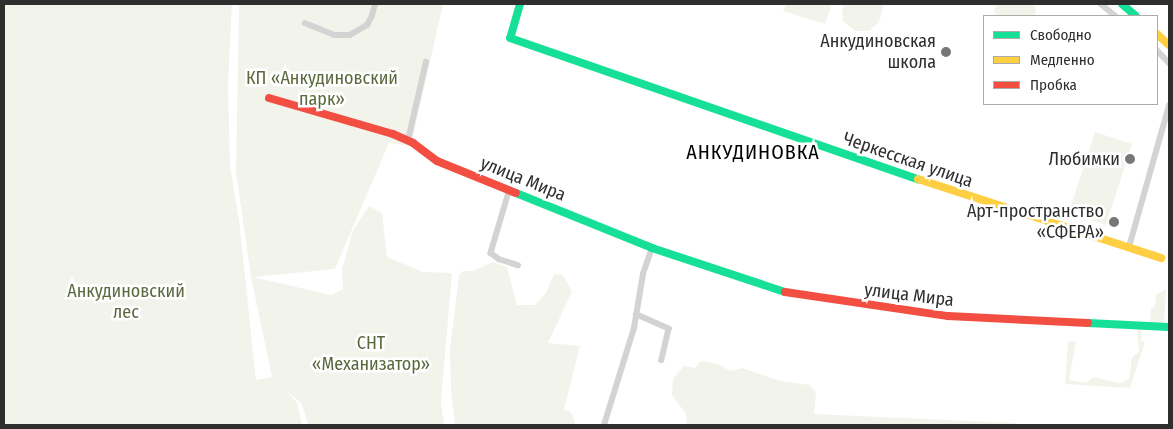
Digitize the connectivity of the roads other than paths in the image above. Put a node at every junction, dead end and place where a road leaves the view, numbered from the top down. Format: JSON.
{"nodes":[{"id":1,"x":375,"y":4,"type":"edge"},
{"id":2,"x":520,"y":4,"type":"edge"},
{"id":3,"x":1101,"y":4,"type":"edge"},
{"id":4,"x":1122,"y":4,"type":"edge"},
{"id":5,"x":1115,"y":15,"type":"edge"},
{"id":6,"x":1135,"y":15,"type":"edge"},
{"id":7,"x":306,"y":23,"type":"dead end"},
{"id":8,"x":1158,"y":35,"type":"edge"},
{"id":9,"x":1169,"y":45,"type":"edge"},
{"id":10,"x":1158,"y":51,"type":"edge"},
{"id":11,"x":426,"y":62,"type":"dead end"},
{"id":12,"x":1169,"y":63,"type":"edge"},
{"id":13,"x":269,"y":98,"type":"dead end"},
{"id":14,"x":1169,"y":106,"type":"edge"},
{"id":15,"x":408,"y":140,"type":"junction"},
{"id":16,"x":510,"y":189,"type":"junction"},
{"id":17,"x":1129,"y":247,"type":"junction"},
{"id":18,"x":652,"y":248,"type":"junction"},
{"id":19,"x":1161,"y":258,"type":"dead end"},
{"id":20,"x":518,"y":265,"type":"dead end"},
{"id":21,"x":636,"y":314,"type":"junction"},
{"id":22,"x":1169,"y":327,"type":"edge"},
{"id":23,"x":662,"y":360,"type":"dead end"},
{"id":24,"x":604,"y":425,"type":"edge"}],
"edges":[{"from":1,"to":7,"type":"street"},
{"from":2,"to":17,"type":"street","name":"Черкесская улица"},
{"from":3,"to":5,"type":"street"},
{"from":4,"to":6,"type":"street"},
{"from":8,"to":9,"type":"street"},
{"from":10,"to":12,"type":"street"},
{"from":11,"to":15,"type":"street"},
{"from":13,"to":15,"type":"street","name":"улица Мира"},
{"from":14,"to":17,"type":"street"},
{"from":15,"to":16,"type":"street","name":"улица Мира"},
{"from":16,"to":18,"type":"street","name":"улица Мира"},
{"from":16,"to":20,"type":"street"},
{"from":17,"to":19,"type":"street","name":"Черкесская улица"},
{"from":18,"to":21,"type":"street"},
{"from":18,"to":22,"type":"street","name":"улица Мира"},
{"from":21,"to":23,"type":"street"},
{"from":21,"to":24,"type":"street"}]}
